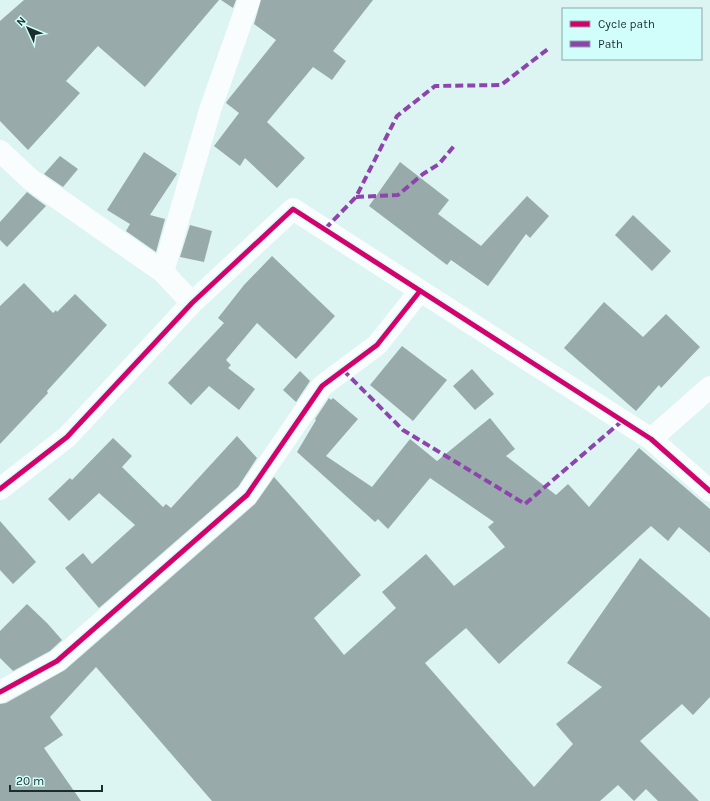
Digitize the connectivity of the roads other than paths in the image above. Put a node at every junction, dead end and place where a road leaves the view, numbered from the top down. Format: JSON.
{"nodes":[{"id":1,"x":249,"y":0,"type":"edge"},
{"id":2,"x":0,"y":151,"type":"edge"},
{"id":3,"x":163,"y":272,"type":"junction"},
{"id":4,"x":420,"y":291,"type":"junction"},
{"id":5,"x":192,"y":303,"type":"junction"},
{"id":6,"x":710,"y":387,"type":"edge"},
{"id":7,"x":651,"y":440,"type":"junction"},
{"id":8,"x":0,"y":489,"type":"edge"},
{"id":9,"x":710,"y":490,"type":"edge"},
{"id":10,"x":0,"y":692,"type":"edge"}],
"edges":[{"from":1,"to":3,"type":"street"},
{"from":2,"to":3,"type":"street"},
{"from":3,"to":5,"type":"street"},
{"from":4,"to":5,"type":"street"},
{"from":4,"to":7,"type":"street"},
{"from":4,"to":10,"type":"street"},
{"from":5,"to":8,"type":"street"},
{"from":6,"to":7,"type":"street"},
{"from":7,"to":9,"type":"street"}]}
